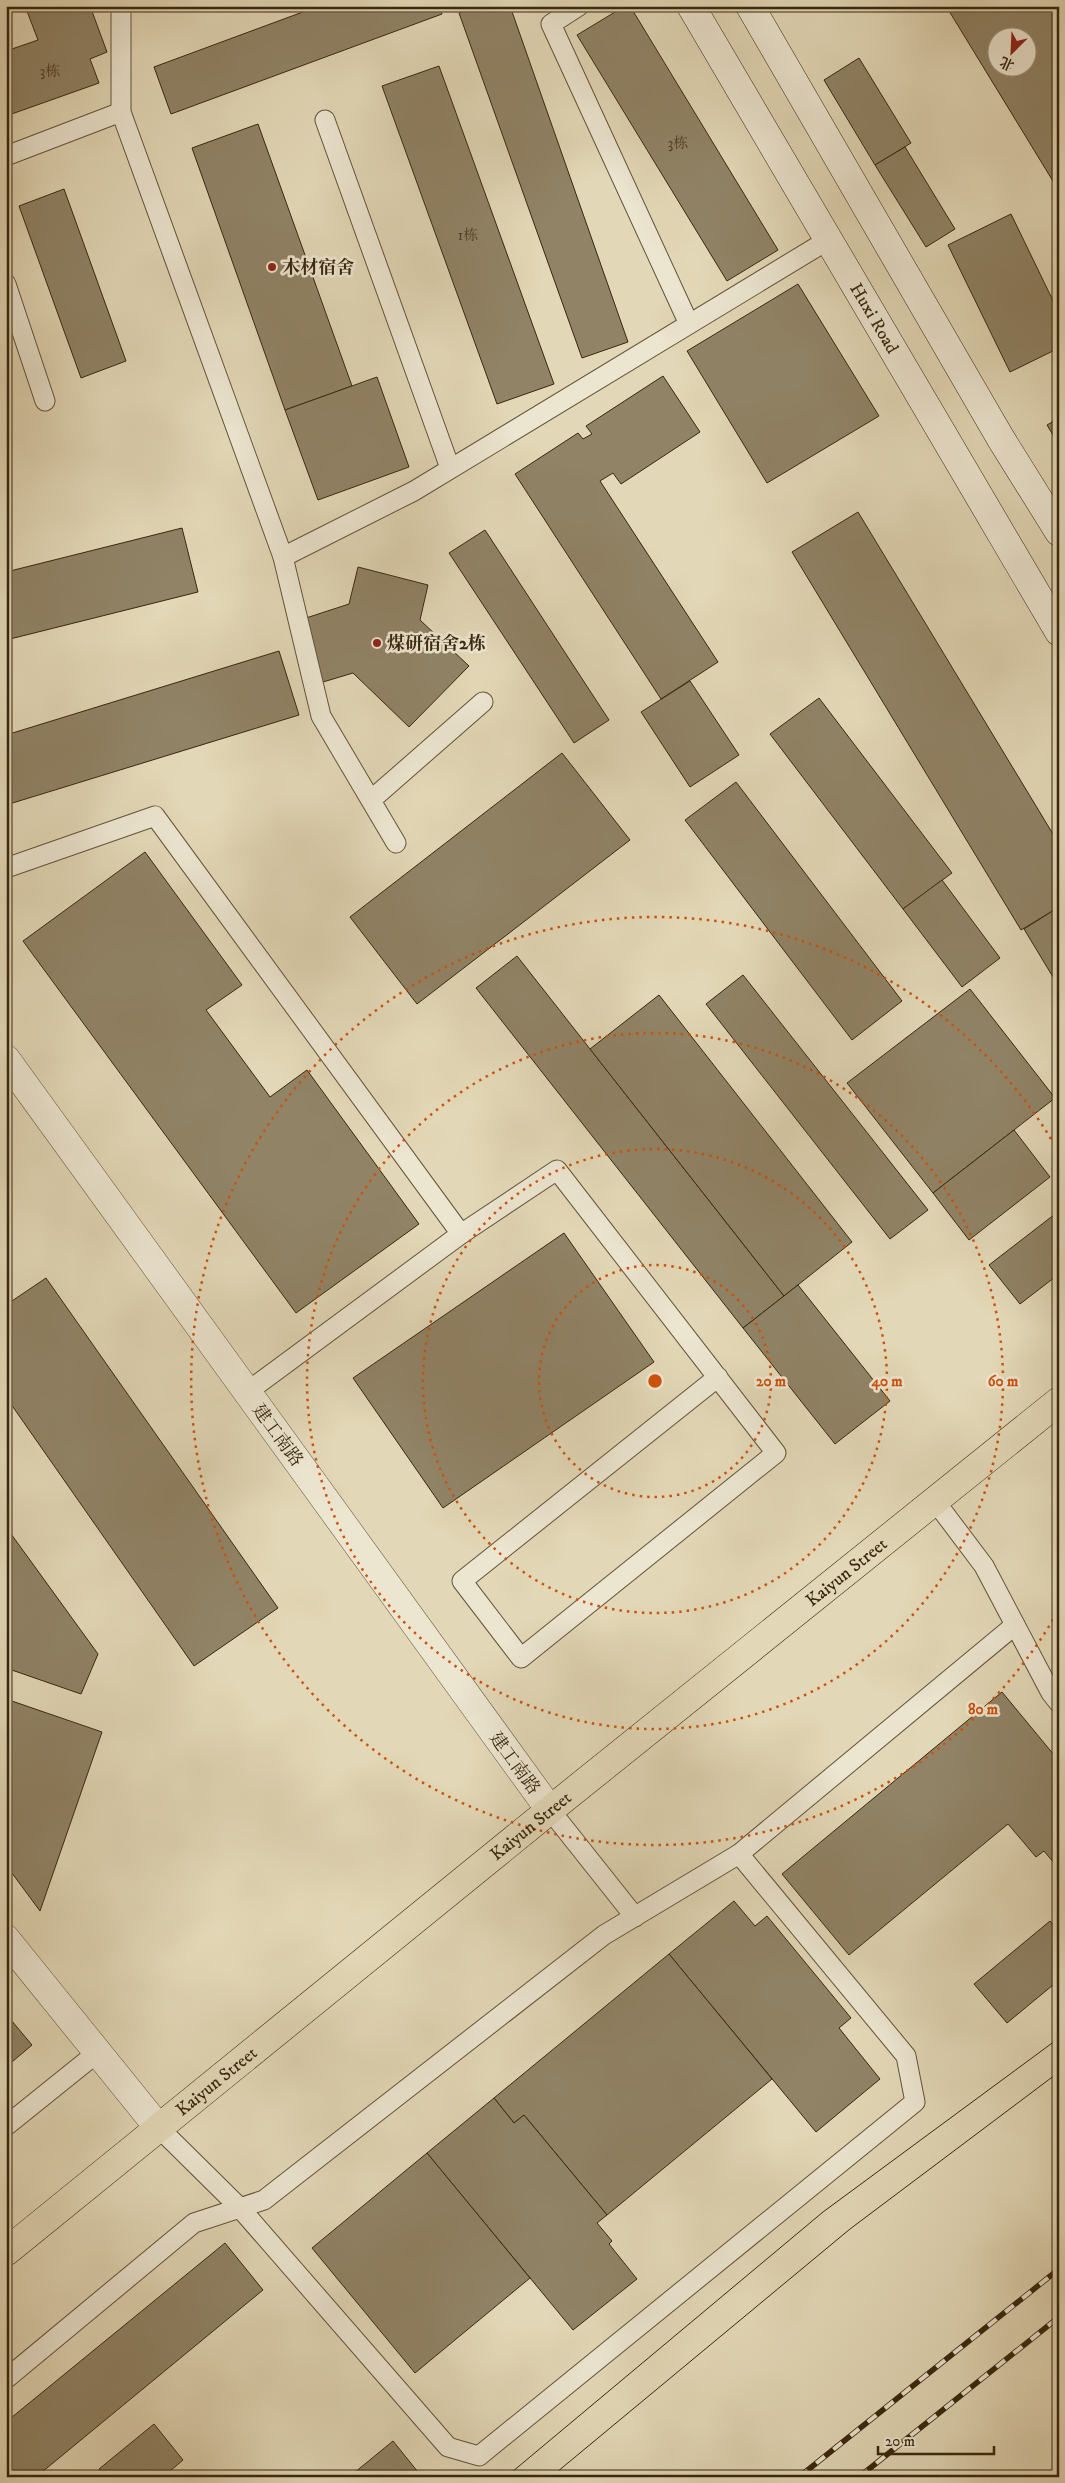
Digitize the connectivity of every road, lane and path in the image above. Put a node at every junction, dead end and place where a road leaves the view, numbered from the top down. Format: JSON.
{"nodes":[{"id":1,"x":121,"y":6,"type":"edge"},
{"id":2,"x":579,"y":6,"type":"edge"},
{"id":3,"x":691,"y":6,"type":"edge"},
{"id":4,"x":750,"y":6,"type":"edge"},
{"id":5,"x":121,"y":112,"type":"junction"},
{"id":6,"x":325,"y":120,"type":"dead end"},
{"id":7,"x":6,"y":156,"type":"edge"},
{"id":8,"x":828,"y":240,"type":"junction"},
{"id":9,"x":6,"y":284,"type":"edge"},
{"id":10,"x":689,"y":324,"type":"junction"},
{"id":11,"x":45,"y":401,"type":"dead end"},
{"id":12,"x":450,"y":468,"type":"junction"},
{"id":13,"x":1059,"y":532,"type":"edge"},
{"id":14,"x":283,"y":557,"type":"junction"},
{"id":15,"x":1059,"y":632,"type":"edge"},
{"id":16,"x":484,"y":702,"type":"dead end"},
{"id":17,"x":371,"y":800,"type":"junction"},
{"id":18,"x":396,"y":843,"type":"dead end"},
{"id":19,"x":6,"y":868,"type":"edge"},
{"id":20,"x":6,"y":1059,"type":"edge"},
{"id":21,"x":461,"y":1234,"type":"junction"},
{"id":22,"x":718,"y":1377,"type":"junction"},
{"id":23,"x":246,"y":1392,"type":"junction"},
{"id":24,"x":1059,"y":1401,"type":"edge"},
{"id":25,"x":935,"y":1501,"type":"junction"},
{"id":26,"x":1015,"y":1625,"type":"junction"},
{"id":27,"x":1059,"y":1703,"type":"edge"},
{"id":28,"x":550,"y":1810,"type":"junction"},
{"id":29,"x":740,"y":1854,"type":"junction"},
{"id":30,"x":635,"y":1917,"type":"junction"},
{"id":31,"x":6,"y":1939,"type":"edge"},
{"id":32,"x":98,"y":2052,"type":"junction"},
{"id":33,"x":6,"y":2126,"type":"edge"},
{"id":34,"x":158,"y":2127,"type":"junction"},
{"id":35,"x":240,"y":2208,"type":"junction"},
{"id":36,"x":6,"y":2252,"type":"edge"},
{"id":37,"x":6,"y":2379,"type":"edge"}],
"edges":[{"from":1,"to":5,"type":"lane"},
{"from":2,"to":10,"type":"lane"},
{"from":3,"to":8,"type":"main road","name":"Huxi Road"},
{"from":4,"to":13,"type":"main road"},
{"from":5,"to":7,"type":"lane"},
{"from":5,"to":14,"type":"lane"},
{"from":6,"to":12,"type":"lane"},
{"from":8,"to":10,"type":"lane"},
{"from":8,"to":15,"type":"main road","name":"Huxi Road"},
{"from":9,"to":11,"type":"lane"},
{"from":10,"to":12,"type":"lane"},
{"from":12,"to":14,"type":"lane"},
{"from":14,"to":17,"type":"lane"},
{"from":16,"to":17,"type":"lane"},
{"from":17,"to":18,"type":"lane"},
{"from":19,"to":21,"type":"lane"},
{"from":20,"to":23,"type":"main road","name":"建工南路"},
{"from":21,"to":22,"type":"lane"},
{"from":21,"to":23,"type":"lane"},
{"from":22,"to":22,"type":"lane"},
{"from":23,"to":28,"type":"main road","name":"建工南路"},
{"from":24,"to":25,"type":"main road","name":"Kaiyun Street"},
{"from":25,"to":26,"type":"lane"},
{"from":25,"to":28,"type":"main road","name":"Kaiyun Street"},
{"from":26,"to":27,"type":"lane"},
{"from":26,"to":29,"type":"lane"},
{"from":28,"to":30,"type":"lane"},
{"from":28,"to":34,"type":"main road","name":"Kaiyun Street"},
{"from":29,"to":30,"type":"lane"},
{"from":29,"to":35,"type":"lane"},
{"from":30,"to":35,"type":"lane"},
{"from":31,"to":32,"type":"main road"},
{"from":32,"to":33,"type":"lane"},
{"from":32,"to":34,"type":"main road"},
{"from":34,"to":35,"type":"lane"},
{"from":34,"to":36,"type":"main road","name":"Kaiyun Street"},
{"from":35,"to":37,"type":"lane"}]}
